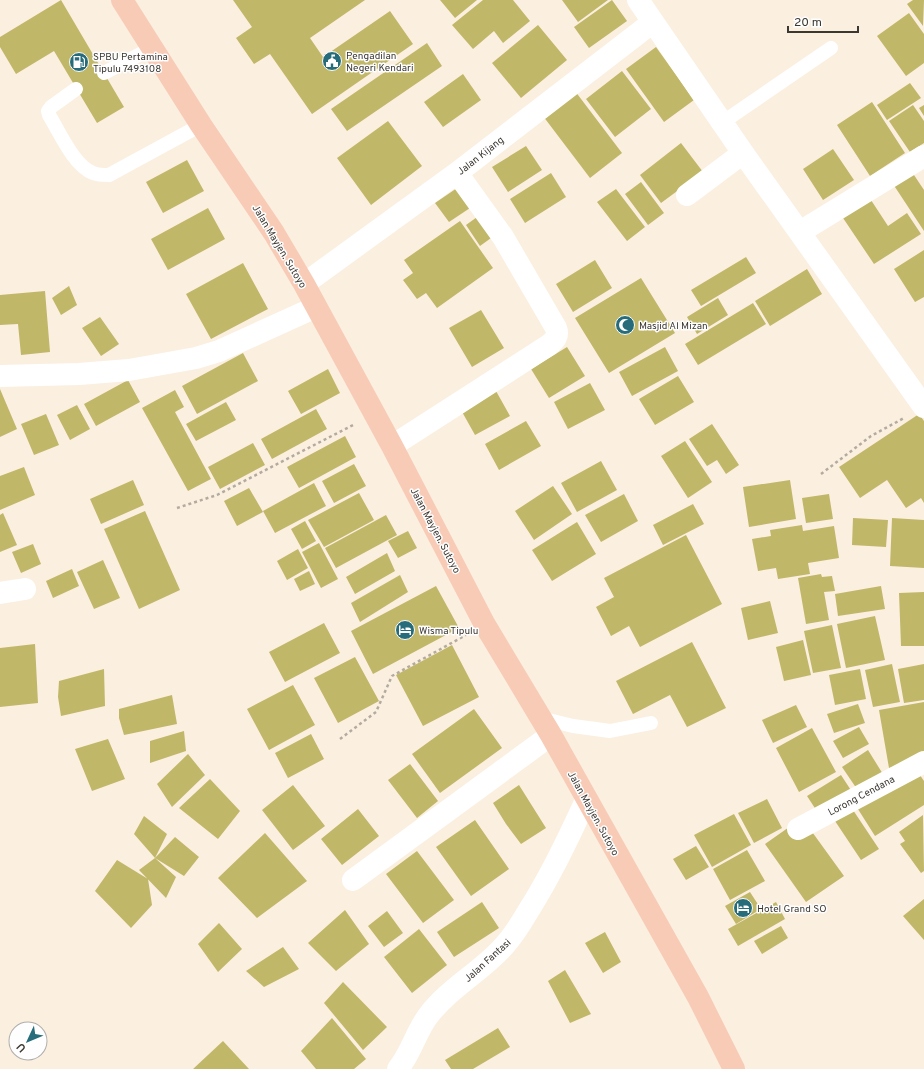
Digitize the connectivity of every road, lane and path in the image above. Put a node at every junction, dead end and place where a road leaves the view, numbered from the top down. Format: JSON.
{"nodes":[{"id":1,"x":122,"y":0,"type":"edge"},
{"id":2,"x":638,"y":0,"type":"edge"},
{"id":3,"x":654,"y":22,"type":"junction"},
{"id":4,"x":152,"y":48,"type":"junction"},
{"id":5,"x":831,"y":48,"type":"dead end"},
{"id":6,"x":104,"y":73,"type":"dead end"},
{"id":7,"x":76,"y":89,"type":"dead end"},
{"id":8,"x":723,"y":122,"type":"junction"},
{"id":9,"x":201,"y":125,"type":"junction"},
{"id":10,"x":743,"y":153,"type":"junction"},
{"id":11,"x":924,"y":156,"type":"edge"},
{"id":12,"x":457,"y":173,"type":"junction"},
{"id":13,"x":687,"y":195,"type":"dead end"},
{"id":14,"x":800,"y":232,"type":"junction"},
{"id":15,"x":304,"y":284,"type":"junction"},
{"id":16,"x":316,"y":306,"type":"junction"},
{"id":17,"x":0,"y":376,"type":"edge"},
{"id":18,"x":924,"y":407,"type":"edge"},
{"id":19,"x":374,"y":414,"type":"junction"},
{"id":20,"x":392,"y":446,"type":"junction"},
{"id":21,"x":821,"y":474,"type":"dead end"},
{"id":22,"x":177,"y":508,"type":"dead end"},
{"id":23,"x":25,"y":589,"type":"dead end"},
{"id":24,"x":0,"y":593,"type":"edge"},
{"id":25,"x":485,"y":625,"type":"junction"},
{"id":26,"x":651,"y":723,"type":"dead end"},
{"id":27,"x":546,"y":727,"type":"junction"},
{"id":28,"x":340,"y":739,"type":"dead end"},
{"id":29,"x":924,"y":762,"type":"edge"},
{"id":30,"x":586,"y":800,"type":"junction"},
{"id":31,"x":798,"y":829,"type":"dead end"},
{"id":32,"x":353,"y":880,"type":"dead end"},
{"id":33,"x":398,"y":1069,"type":"edge"},
{"id":34,"x":734,"y":1069,"type":"edge"}],
"edges":[{"from":1,"to":4,"type":"highway","name":"Jalan Mayjen. Sutoyo"},
{"from":2,"to":3,"type":"street"},
{"from":3,"to":8,"type":"street"},
{"from":3,"to":12,"type":"street","name":"Jalan Kijang"},
{"from":4,"to":6,"type":"lane"},
{"from":4,"to":9,"type":"highway","name":"Jalan Mayjen. Sutoyo"},
{"from":5,"to":8,"type":"lane"},
{"from":7,"to":9,"type":"lane"},
{"from":8,"to":10,"type":"street"},
{"from":9,"to":15,"type":"highway","name":"Jalan Mayjen. Sutoyo"},
{"from":10,"to":13,"type":"street"},
{"from":10,"to":14,"type":"street"},
{"from":11,"to":14,"type":"street"},
{"from":12,"to":15,"type":"street","name":"Jalan Kijang"},
{"from":12,"to":20,"type":"street"},
{"from":14,"to":18,"type":"street"},
{"from":15,"to":16,"type":"highway","name":"Jalan Mayjen. Sutoyo"},
{"from":16,"to":17,"type":"street"},
{"from":16,"to":19,"type":"highway","name":"Jalan Mayjen. Sutoyo"},
{"from":18,"to":21,"type":"path"},
{"from":19,"to":20,"type":"highway","name":"Jalan Mayjen. Sutoyo"},
{"from":19,"to":22,"type":"path"},
{"from":20,"to":25,"type":"highway","name":"Jalan Mayjen. Sutoyo"},
{"from":23,"to":24,"type":"street"},
{"from":25,"to":27,"type":"highway","name":"Jalan Mayjen. Sutoyo"},
{"from":25,"to":28,"type":"path"},
{"from":26,"to":27,"type":"lane"},
{"from":27,"to":30,"type":"highway","name":"Jalan Mayjen. Sutoyo"},
{"from":27,"to":32,"type":"street"},
{"from":29,"to":31,"type":"street","name":"Lorong Cendana"},
{"from":30,"to":33,"type":"street","name":"Jalan Fantasi"},
{"from":30,"to":34,"type":"highway","name":"Jalan Mayjen. Sutoyo"}]}
